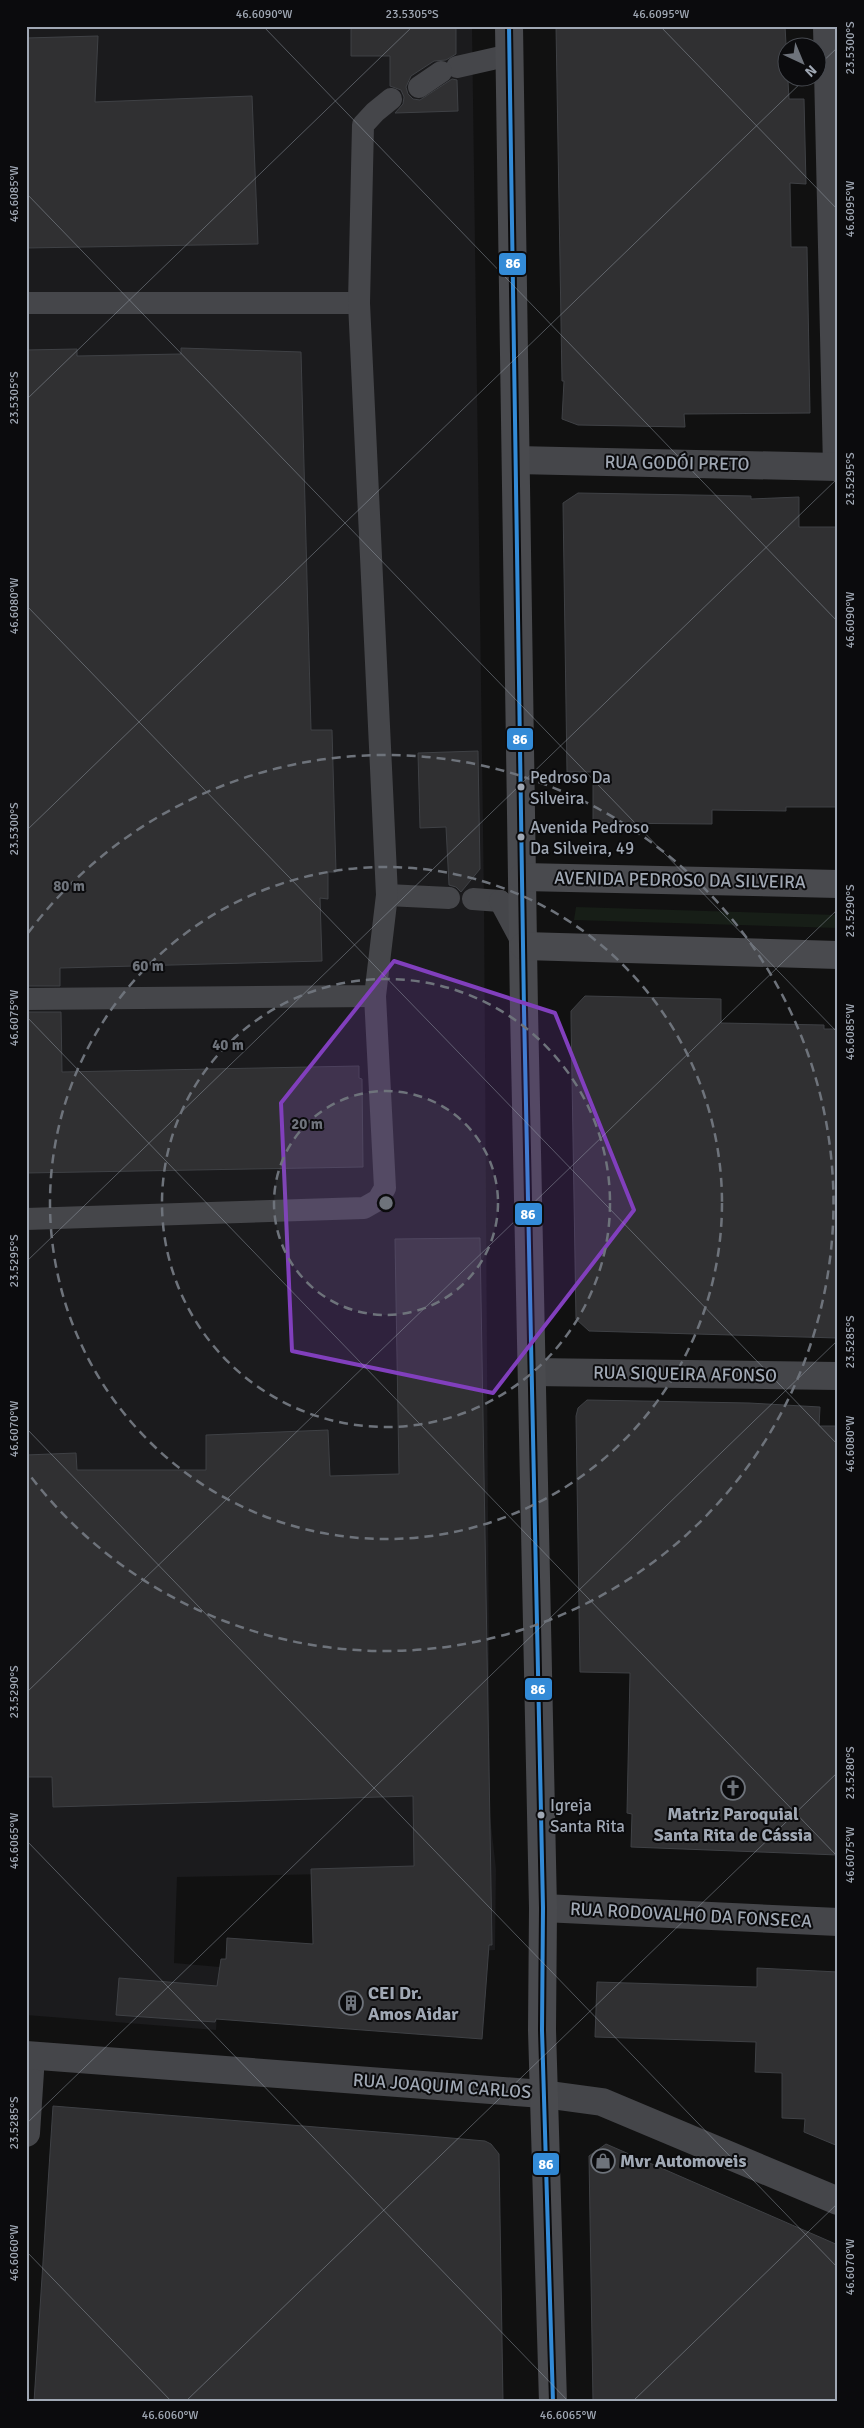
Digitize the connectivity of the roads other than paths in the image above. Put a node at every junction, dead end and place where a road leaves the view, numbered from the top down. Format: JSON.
{"nodes":[{"id":1,"x":510,"y":26,"type":"edge"},
{"id":2,"x":827,"y":26,"type":"edge"},
{"id":3,"x":510,"y":55,"type":"junction"},
{"id":4,"x":418,"y":87,"type":"dead end"},
{"id":5,"x":391,"y":99,"type":"dead end"},
{"id":6,"x":26,"y":303,"type":"edge"},
{"id":7,"x":359,"y":303,"type":"junction"},
{"id":8,"x":516,"y":460,"type":"junction"},
{"id":9,"x":837,"y":467,"type":"edge"},
{"id":10,"x":522,"y":876,"type":"junction"},
{"id":11,"x":838,"y":884,"type":"edge"},
{"id":12,"x":387,"y":895,"type":"junction"},
{"id":13,"x":450,"y":898,"type":"dead end"},
{"id":14,"x":473,"y":898,"type":"dead end"},
{"id":15,"x":500,"y":901,"type":"junction"},
{"id":16,"x":524,"y":946,"type":"junction"},
{"id":17,"x":838,"y":955,"type":"edge"},
{"id":18,"x":375,"y":996,"type":"junction"},
{"id":19,"x":26,"y":999,"type":"edge"},
{"id":20,"x":26,"y":1219,"type":"edge"},
{"id":21,"x":532,"y":1372,"type":"junction"},
{"id":22,"x":838,"y":1376,"type":"edge"},
{"id":23,"x":543,"y":1908,"type":"junction"},
{"id":24,"x":838,"y":1922,"type":"edge"},
{"id":25,"x":29,"y":2055,"type":"edge"},
{"id":26,"x":544,"y":2094,"type":"junction"},
{"id":27,"x":26,"y":2133,"type":"edge"},
{"id":28,"x":838,"y":2200,"type":"edge"},
{"id":29,"x":552,"y":2402,"type":"edge"}],
"edges":[{"from":1,"to":3,"type":"main road"},
{"from":2,"to":9,"type":"street"},
{"from":3,"to":4,"type":"lane"},
{"from":3,"to":8,"type":"main road"},
{"from":5,"to":7,"type":"lane"},
{"from":6,"to":7,"type":"lane"},
{"from":7,"to":12,"type":"lane"},
{"from":8,"to":9,"type":"street","name":"RUA GODÓI PRETO"},
{"from":8,"to":10,"type":"main road"},
{"from":10,"to":11,"type":"main road","name":"AVENIDA PEDROSO DA SILVEIRA"},
{"from":10,"to":15,"type":"lane"},
{"from":10,"to":16,"type":"main road"},
{"from":12,"to":13,"type":"lane"},
{"from":12,"to":18,"type":"lane"},
{"from":14,"to":15,"type":"lane"},
{"from":15,"to":16,"type":"lane"},
{"from":16,"to":17,"type":"main road"},
{"from":16,"to":21,"type":"main road"},
{"from":18,"to":19,"type":"lane"},
{"from":18,"to":20,"type":"lane"},
{"from":21,"to":22,"type":"street","name":"RUA SIQUEIRA AFONSO"},
{"from":21,"to":23,"type":"main road"},
{"from":23,"to":24,"type":"street","name":"RUA RODOVALHO DA FONSECA"},
{"from":23,"to":26,"type":"main road"},
{"from":25,"to":26,"type":"street","name":"RUA JOAQUIM CARLOS"},
{"from":25,"to":27,"type":"street"},
{"from":26,"to":28,"type":"street","name":"RUA JOAQUIM CARLOS"},
{"from":26,"to":29,"type":"main road"}]}
